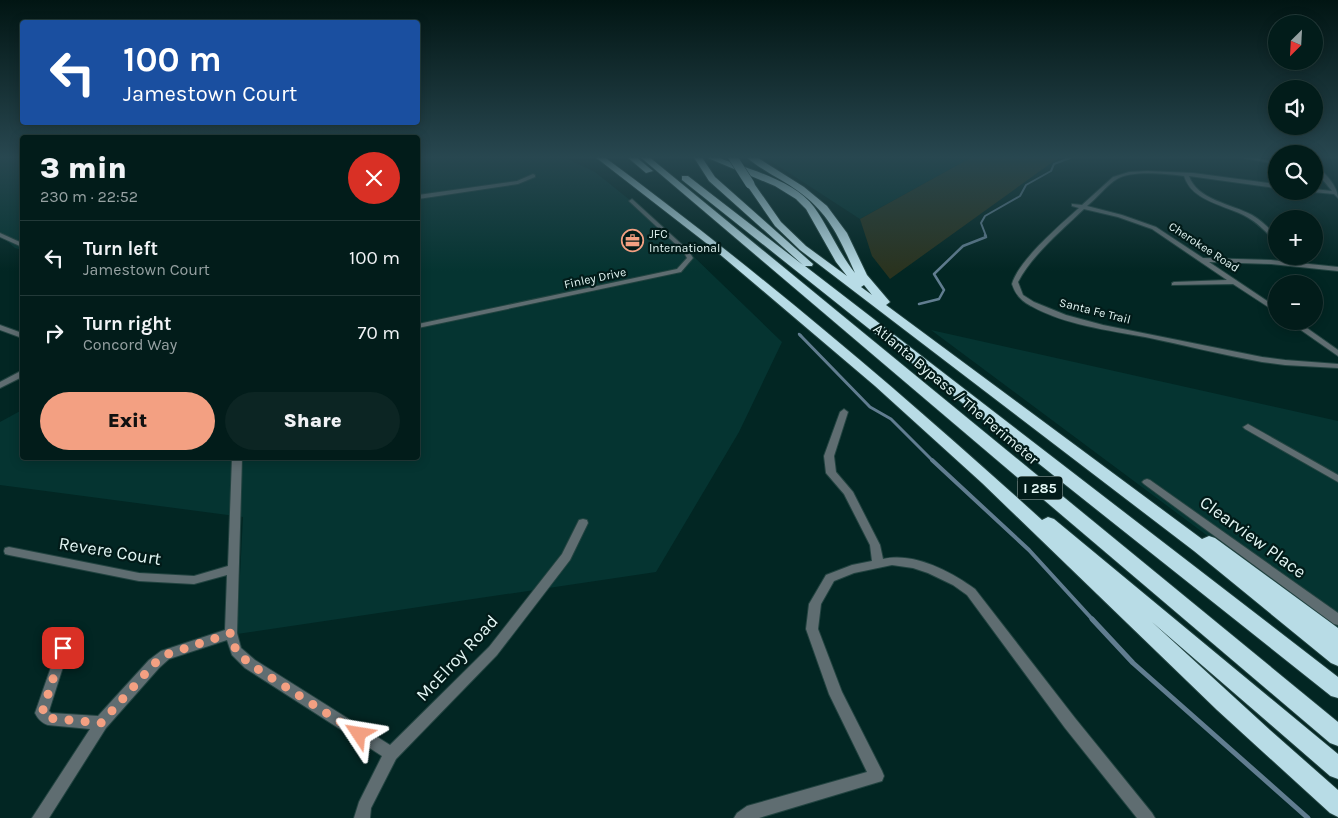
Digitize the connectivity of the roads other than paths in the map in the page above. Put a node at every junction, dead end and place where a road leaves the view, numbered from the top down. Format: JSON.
{"nodes":[{"id":1,"x":437,"y":194,"type":"edge"},
{"id":2,"x":649,"y":194,"type":"edge"},
{"id":3,"x":662,"y":194,"type":"edge"},
{"id":4,"x":681,"y":194,"type":"edge"},
{"id":5,"x":689,"y":194,"type":"edge"},
{"id":6,"x":705,"y":194,"type":"edge"},
{"id":7,"x":729,"y":194,"type":"edge"},
{"id":8,"x":757,"y":194,"type":"edge"},
{"id":9,"x":794,"y":194,"type":"edge"},
{"id":10,"x":807,"y":194,"type":"edge"},
{"id":11,"x":1098,"y":194,"type":"edge"},
{"id":12,"x":1204,"y":194,"type":"edge"},
{"id":13,"x":420,"y":197,"type":"edge"},
{"id":14,"x":632,"y":201,"type":"dead end"},
{"id":15,"x":1074,"y":205,"type":"dead end"},
{"id":16,"x":1084,"y":208,"type":"junction"},
{"id":17,"x":1268,"y":232,"type":"edge"},
{"id":18,"x":0,"y":235,"type":"edge"},
{"id":19,"x":742,"y":240,"type":"junction"},
{"id":20,"x":20,"y":244,"type":"edge"},
{"id":21,"x":1204,"y":260,"type":"junction"},
{"id":22,"x":1268,"y":261,"type":"edge"},
{"id":23,"x":1313,"y":265,"type":"edge"},
{"id":24,"x":1338,"y":269,"type":"edge"},
{"id":25,"x":1236,"y":282,"type":"junction"},
{"id":26,"x":1174,"y":284,"type":"dead end"},
{"id":27,"x":781,"y":297,"type":"junction"},
{"id":28,"x":1268,"y":304,"type":"edge"},
{"id":29,"x":890,"y":314,"type":"junction"},
{"id":30,"x":420,"y":326,"type":"edge"},
{"id":31,"x":0,"y":327,"type":"edge"},
{"id":32,"x":1305,"y":330,"type":"edge"},
{"id":33,"x":20,"y":335,"type":"edge"},
{"id":34,"x":918,"y":335,"type":"junction"},
{"id":35,"x":1338,"y":354,"type":"edge"},
{"id":36,"x":1338,"y":366,"type":"edge"},
{"id":37,"x":20,"y":375,"type":"edge"},
{"id":38,"x":0,"y":385,"type":"edge"},
{"id":39,"x":904,"y":406,"type":"junction"},
{"id":40,"x":980,"y":411,"type":"junction"},
{"id":41,"x":844,"y":412,"type":"dead end"},
{"id":42,"x":1248,"y":427,"type":"dead end"},
{"id":43,"x":237,"y":460,"type":"edge"},
{"id":44,"x":1338,"y":479,"type":"edge"},
{"id":45,"x":1147,"y":482,"type":"dead end"},
{"id":46,"x":1118,"y":486,"type":"junction"},
{"id":47,"x":582,"y":523,"type":"dead end"},
{"id":48,"x":9,"y":551,"type":"dead end"},
{"id":49,"x":878,"y":564,"type":"junction"},
{"id":50,"x":233,"y":569,"type":"junction"},
{"id":51,"x":1338,"y":620,"type":"edge"},
{"id":52,"x":231,"y":633,"type":"junction"},
{"id":53,"x":1338,"y":639,"type":"edge"},
{"id":54,"x":63,"y":648,"type":"dead end"},
{"id":55,"x":1338,"y":657,"type":"edge"},
{"id":56,"x":1338,"y":689,"type":"edge"},
{"id":57,"x":101,"y":723,"type":"junction"},
{"id":58,"x":1338,"y":736,"type":"edge"},
{"id":59,"x":391,"y":754,"type":"junction"},
{"id":60,"x":1338,"y":768,"type":"edge"},
{"id":61,"x":1338,"y":805,"type":"edge"},
{"id":62,"x":40,"y":818,"type":"edge"},
{"id":63,"x":362,"y":818,"type":"edge"},
{"id":64,"x":742,"y":818,"type":"edge"},
{"id":65,"x":1147,"y":818,"type":"edge"}],
"edges":[{"from":1,"to":13,"type":"street"},
{"from":2,"to":27,"type":"highway"},
{"from":3,"to":27,"type":"highway"},
{"from":4,"to":19,"type":"highway"},
{"from":5,"to":19,"type":"highway","name":"Atlanta Bypass / The Perimeter","number":"I 285"},
{"from":6,"to":40,"type":"highway","name":"Atlanta Bypass / The Perimeter","number":"I 285"},
{"from":7,"to":40,"type":"highway"},
{"from":8,"to":29,"type":"highway","bridge":true},
{"from":9,"to":29,"type":"highway"},
{"from":10,"to":34,"type":"highway"},
{"from":11,"to":16,"type":"street","name":"Santa Fe Trail"},
{"from":12,"to":17,"type":"street"},
{"from":14,"to":30,"type":"street","name":"Finley Drive"},
{"from":15,"to":16,"type":"street","name":"Cherokee Road"},
{"from":16,"to":21,"type":"street","name":"Cherokee Road"},
{"from":16,"to":36,"type":"street","name":"Santa Fe Trail"},
{"from":18,"to":20,"type":"street"},
{"from":19,"to":58,"type":"highway","name":"Atlanta Bypass / The Perimeter","number":"I 285"},
{"from":21,"to":22,"type":"street"},
{"from":21,"to":25,"type":"street","name":"Cherokee Road"},
{"from":23,"to":24,"type":"street"},
{"from":25,"to":26,"type":"street"},
{"from":25,"to":28,"type":"street","name":"Cherokee Road"},
{"from":27,"to":39,"type":"highway"},
{"from":29,"to":34,"type":"highway"},
{"from":31,"to":33,"type":"street"},
{"from":32,"to":35,"type":"street"},
{"from":34,"to":46,"type":"highway"},
{"from":37,"to":38,"type":"street"},
{"from":39,"to":60,"type":"highway"},
{"from":39,"to":61,"type":"highway"},
{"from":40,"to":56,"type":"highway","name":"Atlanta Bypass / The Perimeter","number":"I 285"},
{"from":41,"to":49,"type":"street"},
{"from":42,"to":44,"type":"street"},
{"from":43,"to":50,"type":"street"},
{"from":45,"to":51,"type":"street","name":"Clearview Place"},
{"from":46,"to":53,"type":"highway"},
{"from":46,"to":55,"type":"highway"},
{"from":47,"to":59,"type":"street","name":"McElroy Road"},
{"from":48,"to":50,"type":"street","name":"Revere Court"},
{"from":49,"to":64,"type":"street"},
{"from":49,"to":65,"type":"street"},
{"from":50,"to":52,"type":"street"},
{"from":52,"to":57,"type":"street"},
{"from":52,"to":59,"type":"street"},
{"from":54,"to":57,"type":"street"},
{"from":57,"to":62,"type":"street"},
{"from":59,"to":63,"type":"street","name":"McElroy Road"}]}
